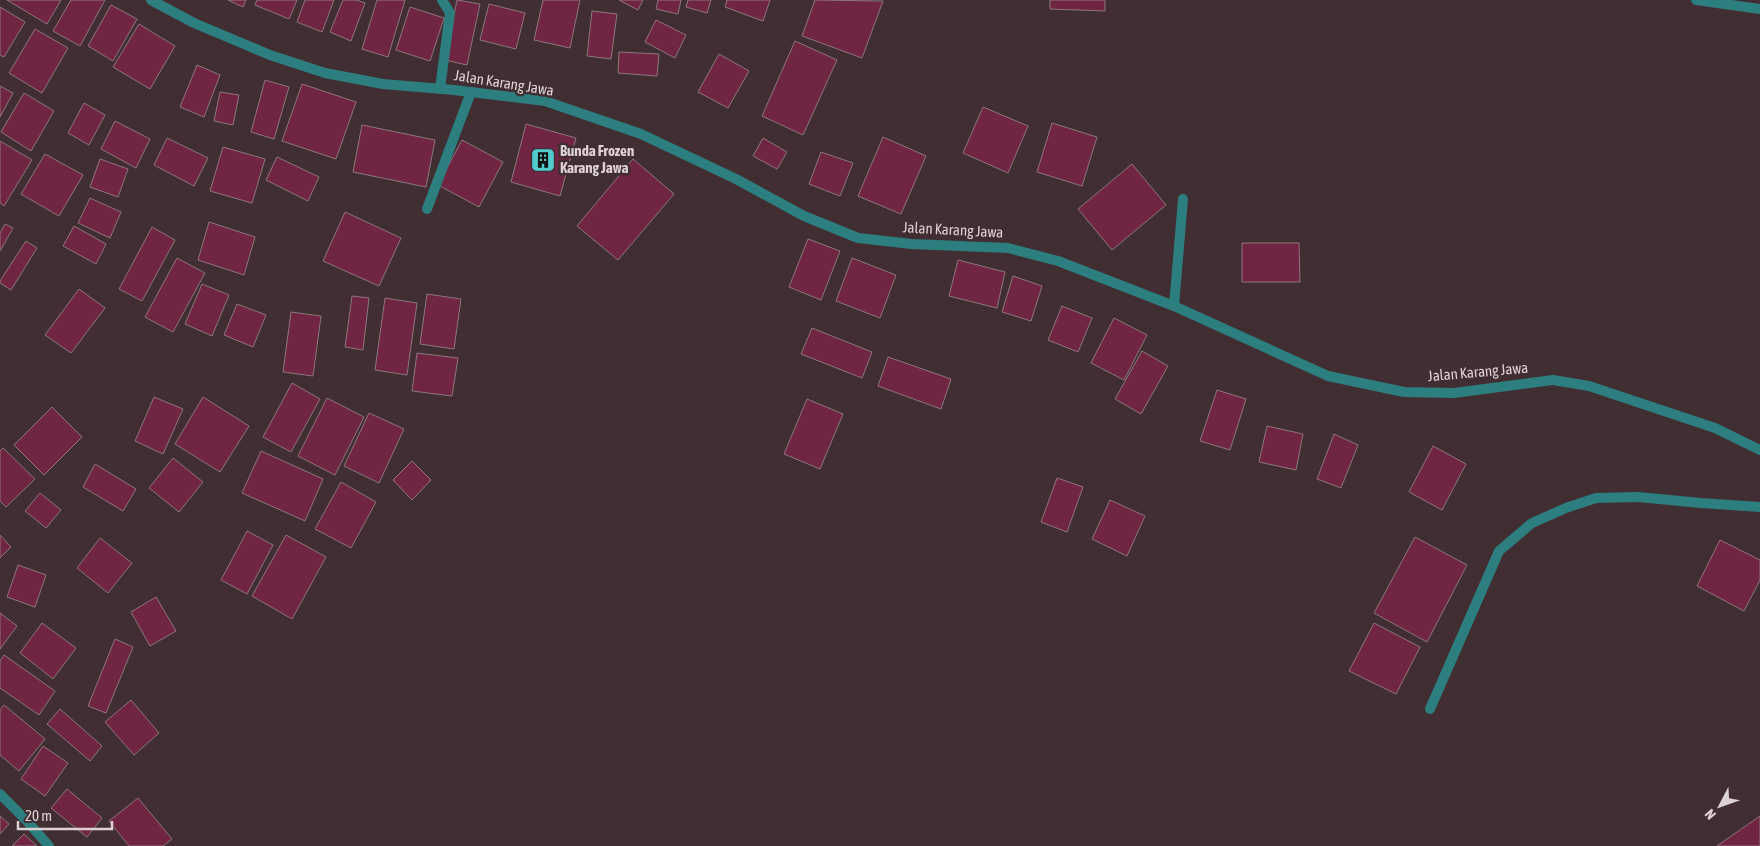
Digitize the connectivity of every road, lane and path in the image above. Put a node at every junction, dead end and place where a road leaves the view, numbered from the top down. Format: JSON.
{"nodes":[{"id":1,"x":151,"y":0,"type":"edge"},
{"id":2,"x":442,"y":0,"type":"edge"},
{"id":3,"x":1696,"y":0,"type":"edge"},
{"id":4,"x":1760,"y":9,"type":"edge"},
{"id":5,"x":440,"y":89,"type":"junction"},
{"id":6,"x":471,"y":92,"type":"junction"},
{"id":7,"x":1183,"y":199,"type":"dead end"},
{"id":8,"x":427,"y":209,"type":"dead end"},
{"id":9,"x":1174,"y":306,"type":"junction"},
{"id":10,"x":1760,"y":450,"type":"edge"},
{"id":11,"x":1760,"y":507,"type":"edge"},
{"id":12,"x":1430,"y":709,"type":"dead end"},
{"id":13,"x":0,"y":794,"type":"edge"},
{"id":14,"x":48,"y":846,"type":"edge"}],
"edges":[{"from":1,"to":5,"type":"street","name":"Jalan Karang Jawa"},
{"from":2,"to":5,"type":"street"},
{"from":3,"to":4,"type":"street"},
{"from":5,"to":6,"type":"street","name":"Jalan Karang Jawa"},
{"from":6,"to":8,"type":"street"},
{"from":6,"to":9,"type":"street","name":"Jalan Karang Jawa"},
{"from":7,"to":9,"type":"street"},
{"from":9,"to":10,"type":"street","name":"Jalan Karang Jawa"},
{"from":11,"to":12,"type":"street"},
{"from":13,"to":14,"type":"street"}]}
